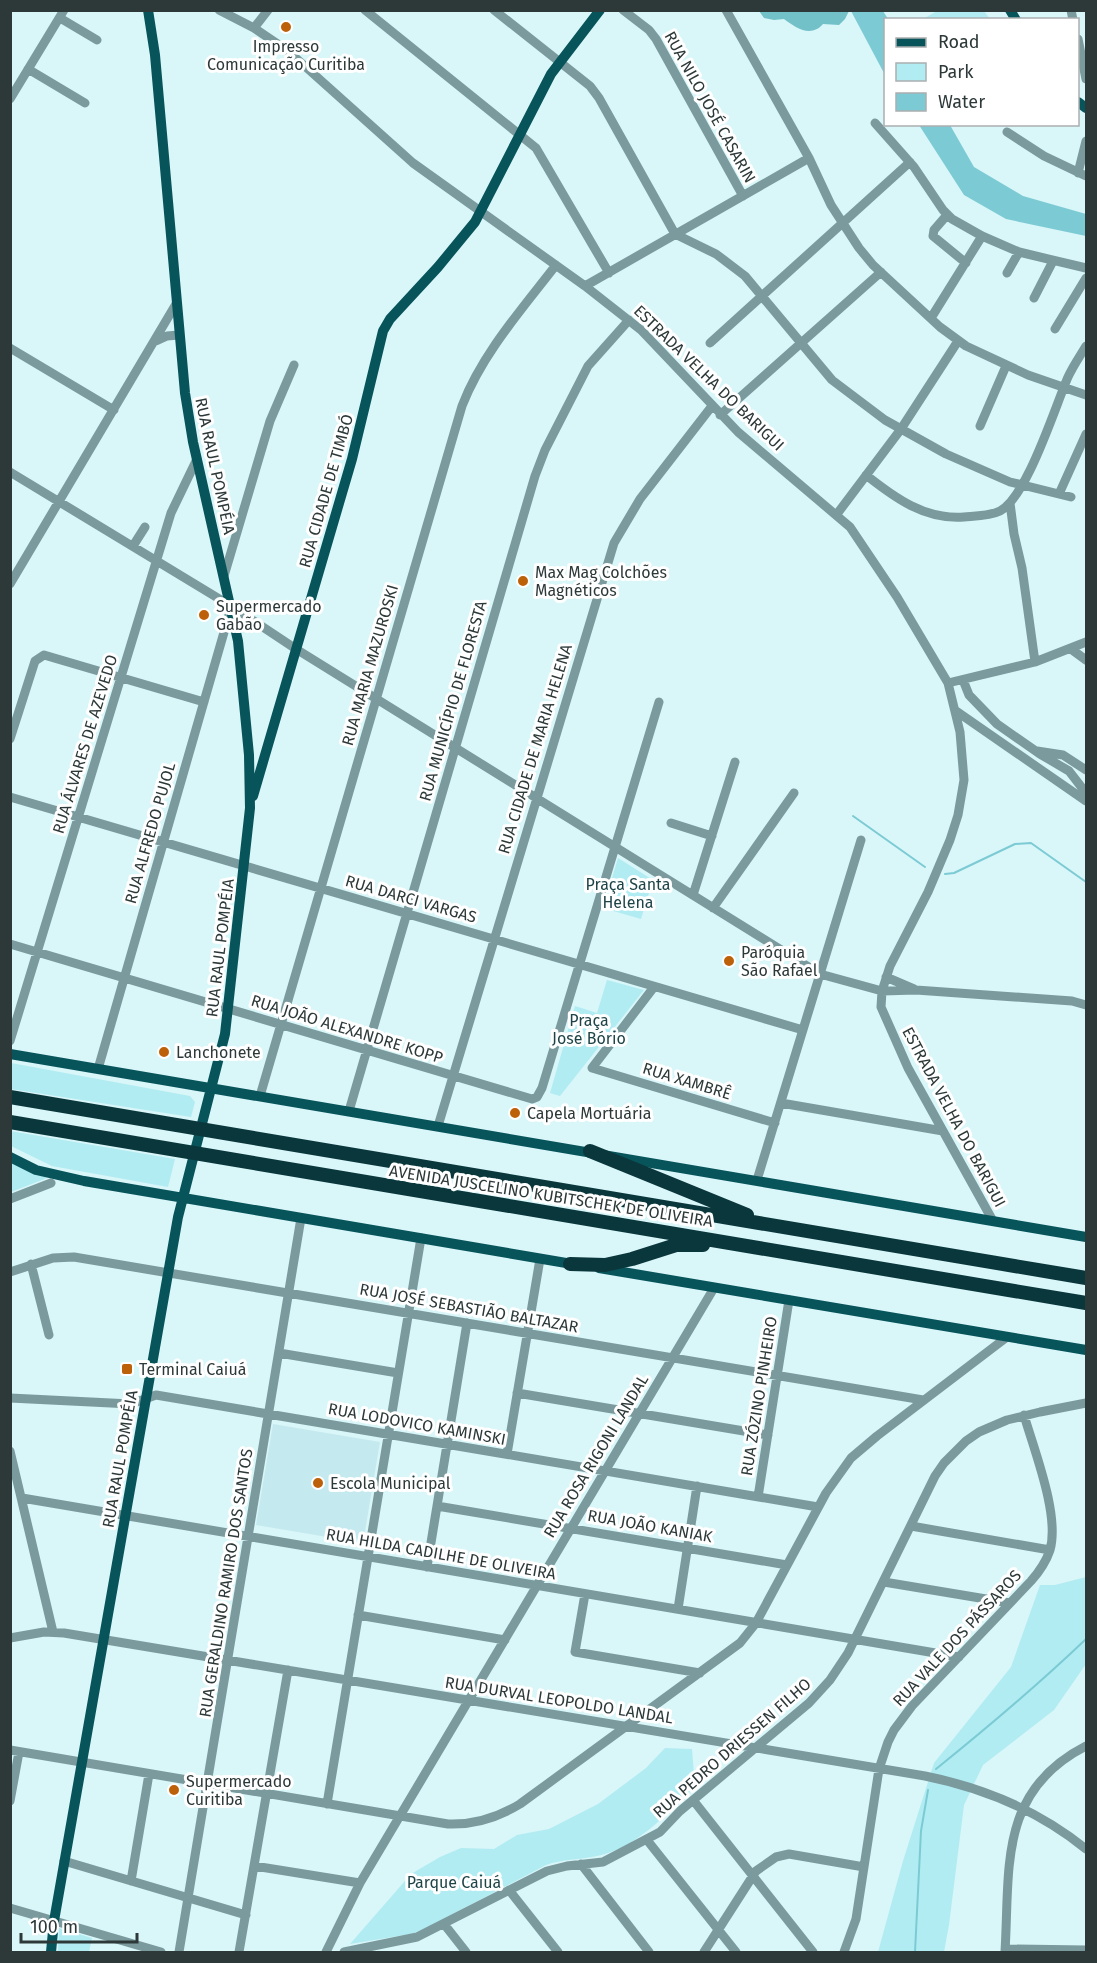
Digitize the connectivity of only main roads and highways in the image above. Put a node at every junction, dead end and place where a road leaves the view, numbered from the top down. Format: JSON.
{"nodes":[{"id":1,"x":148,"y":10,"type":"edge"},
{"id":2,"x":600,"y":10,"type":"edge"},
{"id":3,"x":270,"y":737,"type":"junction"},
{"id":4,"x":249,"y":758,"type":"junction"},
{"id":5,"x":263,"y":767,"type":"junction"},
{"id":6,"x":250,"y":808,"type":"junction"},
{"id":7,"x":10,"y":1054,"type":"edge"},
{"id":8,"x":211,"y":1088,"type":"junction"},
{"id":9,"x":10,"y":1097,"type":"edge"},
{"id":10,"x":10,"y":1122,"type":"edge"},
{"id":11,"x":590,"y":1151,"type":"junction"},
{"id":12,"x":10,"y":1157,"type":"edge"},
{"id":13,"x":182,"y":1198,"type":"junction"},
{"id":14,"x":780,"y":1227,"type":"junction"},
{"id":15,"x":1086,"y":1236,"type":"edge"},
{"id":16,"x":747,"y":1246,"type":"junction"},
{"id":17,"x":570,"y":1264,"type":"junction"},
{"id":18,"x":1086,"y":1278,"type":"edge"},
{"id":19,"x":1086,"y":1303,"type":"edge"},
{"id":20,"x":1085,"y":1352,"type":"edge"},
{"id":21,"x":51,"y":1953,"type":"edge"}],
"edges":[{"from":1,"to":4,"type":"main road","name":"RUA RAUL POMPÉIA"},
{"from":2,"to":3,"type":"main road","name":"RUA CIDADE DE TIMBÓ"},
{"from":3,"to":4,"type":"main road"},
{"from":3,"to":5,"type":"main road","name":"RUA CIDADE DE TIMBÓ"},
{"from":4,"to":5,"type":"main road"},
{"from":4,"to":6,"type":"main road","name":"RUA RAUL POMPÉIA"},
{"from":5,"to":6,"type":"main road","name":"RUA CIDADE DE TIMBÓ"},
{"from":6,"to":8,"type":"main road","name":"RUA RAUL POMPÉIA"},
{"from":7,"to":8,"type":"main road"},
{"from":8,"to":11,"type":"main road"},
{"from":8,"to":13,"type":"main road","name":"RUA RAUL POMPÉIA"},
{"from":9,"to":14,"type":"highway"},
{"from":10,"to":16,"type":"highway","name":"AVENIDA JUSCELINO KUBITSCHEK DE OLIVEIRA"},
{"from":11,"to":14,"type":"highway"},
{"from":11,"to":15,"type":"main road"},
{"from":12,"to":13,"type":"main road"},
{"from":13,"to":17,"type":"main road"},
{"from":13,"to":21,"type":"main road","name":"RUA RAUL POMPÉIA"},
{"from":14,"to":18,"type":"highway"},
{"from":16,"to":17,"type":"highway"},
{"from":16,"to":19,"type":"highway","name":"AVENIDA JUSCELINO KUBITSCHEK DE OLIVEIRA"},
{"from":17,"to":20,"type":"main road"}]}
